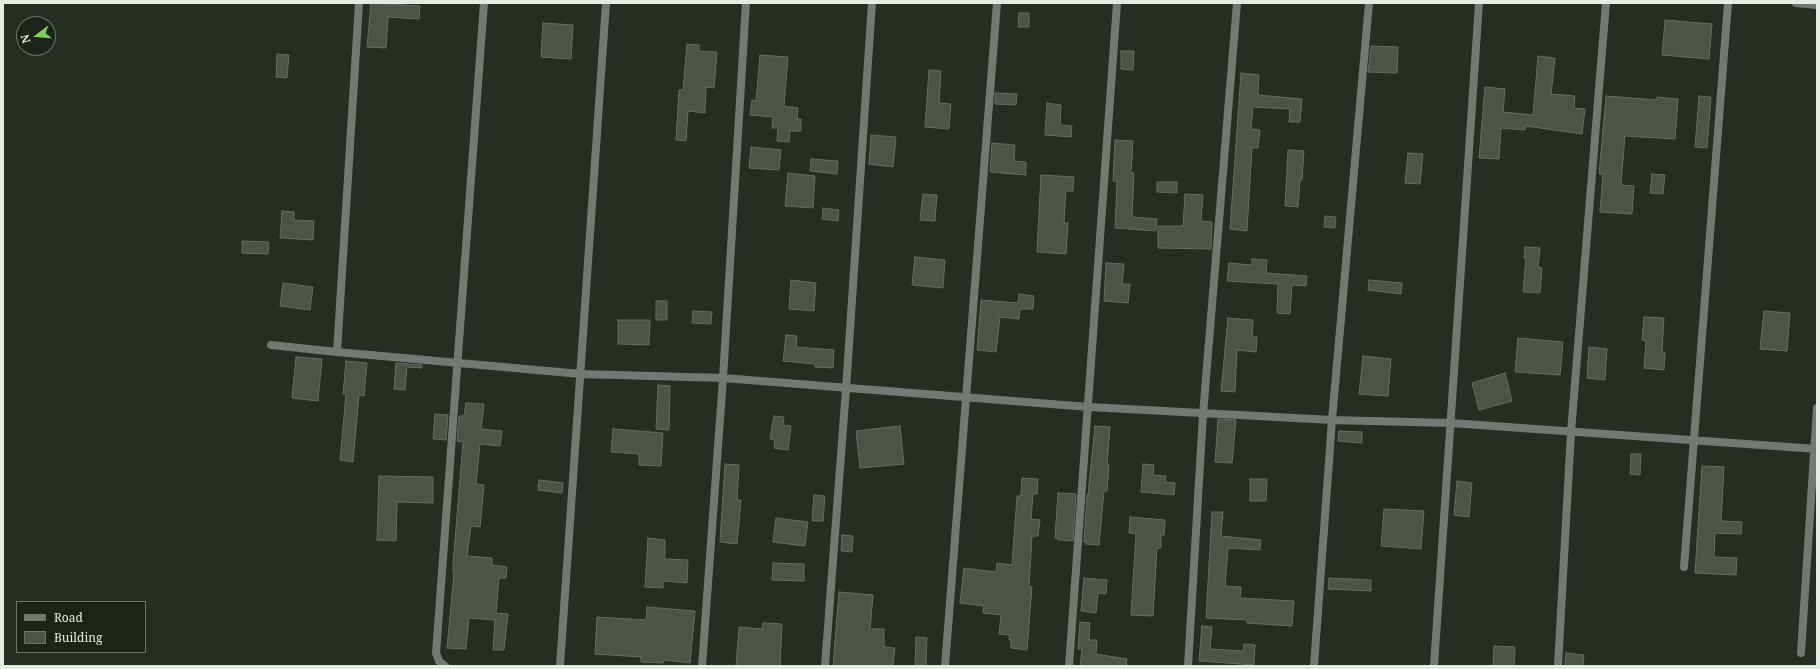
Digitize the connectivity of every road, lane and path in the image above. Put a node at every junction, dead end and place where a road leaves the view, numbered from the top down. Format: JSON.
{"nodes":[{"id":1,"x":359,"y":3,"type":"edge"},
{"id":2,"x":484,"y":3,"type":"edge"},
{"id":3,"x":606,"y":3,"type":"edge"},
{"id":4,"x":746,"y":3,"type":"edge"},
{"id":5,"x":872,"y":3,"type":"edge"},
{"id":6,"x":997,"y":3,"type":"edge"},
{"id":7,"x":1117,"y":3,"type":"edge"},
{"id":8,"x":1237,"y":3,"type":"edge"},
{"id":9,"x":1369,"y":3,"type":"edge"},
{"id":10,"x":1478,"y":3,"type":"edge"},
{"id":11,"x":1606,"y":3,"type":"edge"},
{"id":12,"x":1728,"y":3,"type":"edge"},
{"id":13,"x":1796,"y":3,"type":"edge"},
{"id":14,"x":1817,"y":5,"type":"edge"},
{"id":15,"x":271,"y":345,"type":"dead end"},
{"id":16,"x":337,"y":352,"type":"junction"},
{"id":17,"x":459,"y":364,"type":"junction"},
{"id":18,"x":581,"y":374,"type":"junction"},
{"id":19,"x":722,"y":378,"type":"junction"},
{"id":20,"x":846,"y":389,"type":"junction"},
{"id":21,"x":967,"y":398,"type":"junction"},
{"id":22,"x":1089,"y":407,"type":"junction"},
{"id":23,"x":1817,"y":408,"type":"edge"},
{"id":24,"x":1203,"y":414,"type":"junction"},
{"id":25,"x":1332,"y":420,"type":"junction"},
{"id":26,"x":1451,"y":423,"type":"junction"},
{"id":27,"x":1571,"y":432,"type":"junction"},
{"id":28,"x":1695,"y":440,"type":"junction"},
{"id":29,"x":1815,"y":449,"type":"edge"},
{"id":30,"x":1684,"y":567,"type":"dead end"},
{"id":31,"x":1801,"y":653,"type":"dead end"},
{"id":32,"x":445,"y":666,"type":"edge"},
{"id":33,"x":560,"y":666,"type":"edge"},
{"id":34,"x":702,"y":666,"type":"edge"},
{"id":35,"x":825,"y":666,"type":"edge"},
{"id":36,"x":945,"y":666,"type":"edge"},
{"id":37,"x":1069,"y":666,"type":"edge"},
{"id":38,"x":1188,"y":666,"type":"edge"},
{"id":39,"x":1314,"y":666,"type":"edge"},
{"id":40,"x":1434,"y":666,"type":"edge"},
{"id":41,"x":1558,"y":666,"type":"edge"}],
"edges":[{"from":1,"to":16,"type":"street"},
{"from":2,"to":17,"type":"street"},
{"from":3,"to":18,"type":"street"},
{"from":4,"to":19,"type":"street"},
{"from":5,"to":20,"type":"street"},
{"from":6,"to":21,"type":"street"},
{"from":7,"to":22,"type":"street"},
{"from":8,"to":24,"type":"street"},
{"from":9,"to":25,"type":"street"},
{"from":10,"to":26,"type":"street"},
{"from":11,"to":27,"type":"street"},
{"from":12,"to":28,"type":"street"},
{"from":13,"to":14,"type":"street"},
{"from":15,"to":16,"type":"street"},
{"from":16,"to":17,"type":"street"},
{"from":17,"to":18,"type":"street"},
{"from":17,"to":32,"type":"street"},
{"from":18,"to":19,"type":"street"},
{"from":18,"to":33,"type":"street"},
{"from":19,"to":20,"type":"street"},
{"from":19,"to":34,"type":"street"},
{"from":20,"to":21,"type":"street"},
{"from":20,"to":35,"type":"street"},
{"from":21,"to":22,"type":"street"},
{"from":21,"to":36,"type":"street"},
{"from":22,"to":24,"type":"street"},
{"from":22,"to":37,"type":"street"},
{"from":23,"to":29,"type":"street"},
{"from":24,"to":25,"type":"street"},
{"from":24,"to":38,"type":"street"},
{"from":25,"to":26,"type":"street"},
{"from":25,"to":39,"type":"street"},
{"from":26,"to":27,"type":"street"},
{"from":26,"to":40,"type":"street"},
{"from":27,"to":28,"type":"street"},
{"from":27,"to":41,"type":"street"},
{"from":28,"to":29,"type":"street"},
{"from":28,"to":30,"type":"street"},
{"from":29,"to":31,"type":"street"}]}
